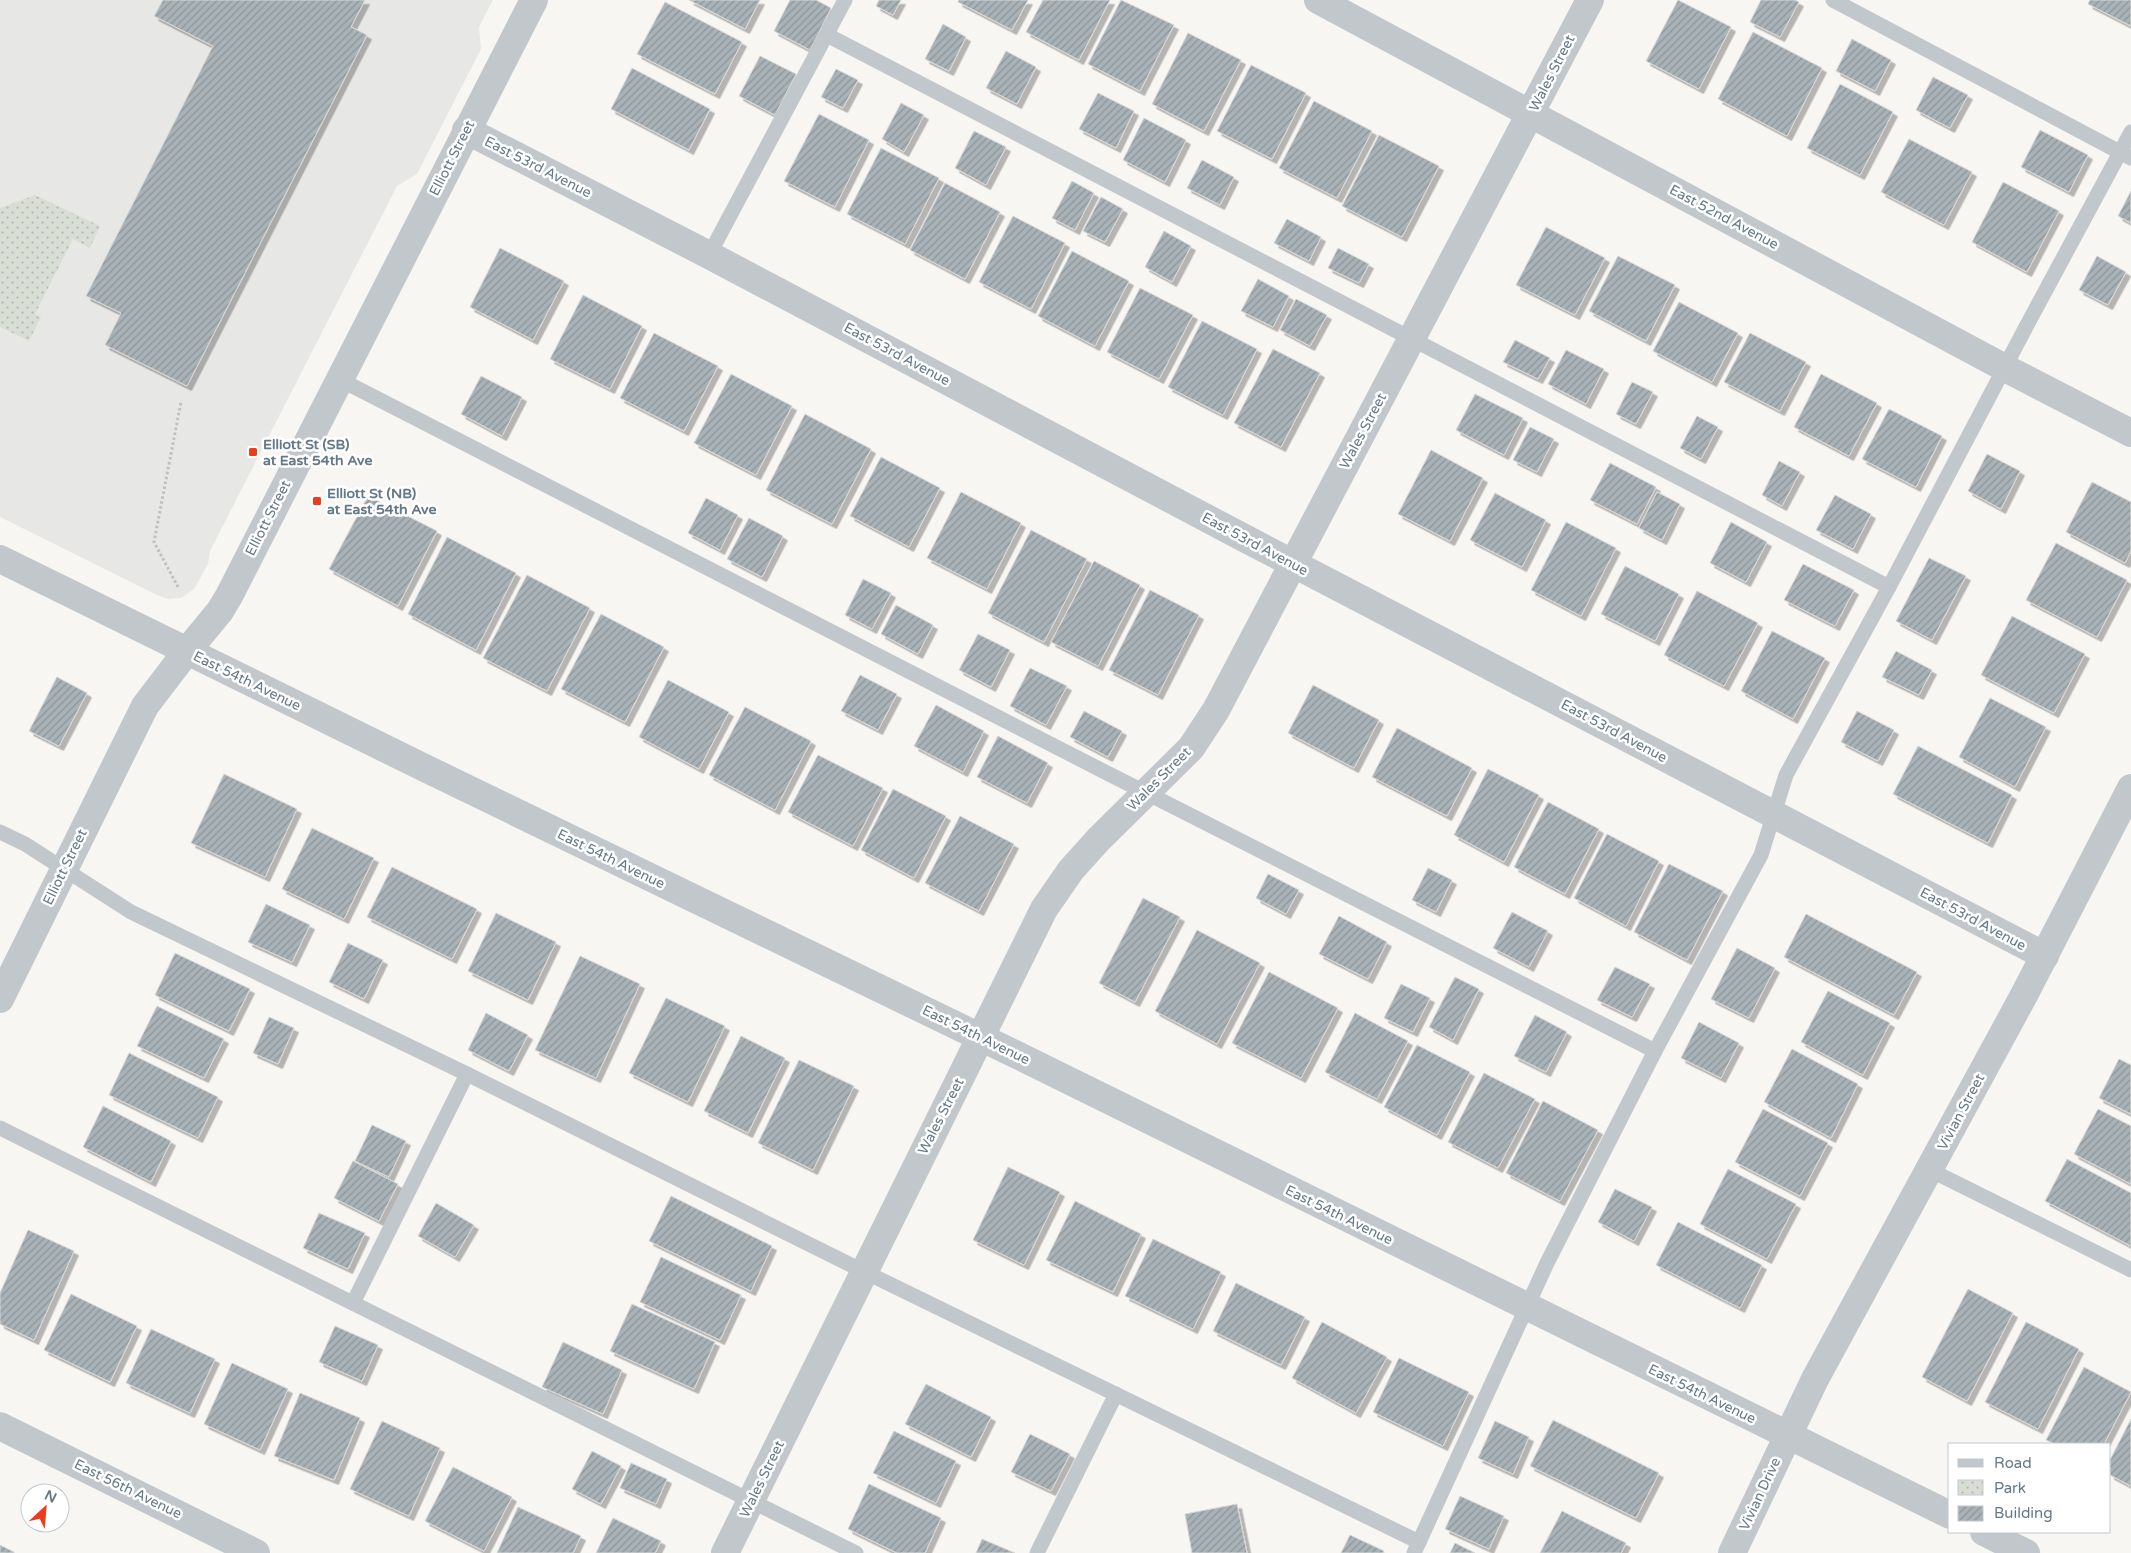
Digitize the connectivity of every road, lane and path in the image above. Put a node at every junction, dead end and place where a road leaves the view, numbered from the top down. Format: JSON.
{"nodes":[{"id":1,"x":534,"y":0,"type":"edge"},
{"id":2,"x":845,"y":0,"type":"edge"},
{"id":3,"x":1318,"y":0,"type":"edge"},
{"id":4,"x":1590,"y":0,"type":"edge"},
{"id":5,"x":1833,"y":0,"type":"edge"},
{"id":6,"x":827,"y":35,"type":"junction"},
{"id":7,"x":1531,"y":114,"type":"junction"},
{"id":8,"x":466,"y":130,"type":"junction"},
{"id":9,"x":2131,"y":132,"type":"edge"},
{"id":10,"x":2126,"y":155,"type":"edge"},
{"id":11,"x":710,"y":255,"type":"junction"},
{"id":12,"x":1412,"y":338,"type":"junction"},
{"id":13,"x":2005,"y":368,"type":"junction"},
{"id":14,"x":338,"y":380,"type":"junction"},
{"id":15,"x":181,"y":402,"type":"dead end"},
{"id":16,"x":2131,"y":433,"type":"edge"},
{"id":17,"x":0,"y":559,"type":"edge"},
{"id":18,"x":1293,"y":563,"type":"junction"},
{"id":19,"x":178,"y":587,"type":"dead end"},
{"id":20,"x":1890,"y":587,"type":"junction"},
{"id":21,"x":187,"y":651,"type":"junction"},
{"id":22,"x":2131,"y":788,"type":"edge"},
{"id":23,"x":1146,"y":793,"type":"junction"},
{"id":24,"x":1774,"y":814,"type":"junction"},
{"id":25,"x":0,"y":832,"type":"edge"},
{"id":26,"x":64,"y":868,"type":"junction"},
{"id":27,"x":2045,"y":956,"type":"junction"},
{"id":28,"x":0,"y":999,"type":"edge"},
{"id":29,"x":980,"y":1037,"type":"junction"},
{"id":30,"x":1655,"y":1051,"type":"junction"},
{"id":31,"x":467,"y":1074,"type":"junction"},
{"id":32,"x":0,"y":1128,"type":"edge"},
{"id":33,"x":1930,"y":1170,"type":"junction"},
{"id":34,"x":2131,"y":1270,"type":"edge"},
{"id":35,"x":863,"y":1272,"type":"junction"},
{"id":36,"x":353,"y":1303,"type":"junction"},
{"id":37,"x":1526,"y":1308,"type":"junction"},
{"id":38,"x":1116,"y":1394,"type":"junction"},
{"id":39,"x":0,"y":1426,"type":"edge"},
{"id":40,"x":1788,"y":1435,"type":"junction"},
{"id":41,"x":751,"y":1501,"type":"junction"},
{"id":42,"x":1948,"y":1514,"type":"edge"},
{"id":43,"x":1986,"y":1533,"type":"edge"},
{"id":44,"x":1416,"y":1547,"type":"edge"},
{"id":45,"x":256,"y":1553,"type":"edge"},
{"id":46,"x":725,"y":1553,"type":"edge"},
{"id":47,"x":856,"y":1553,"type":"edge"},
{"id":48,"x":1037,"y":1553,"type":"edge"},
{"id":49,"x":1732,"y":1553,"type":"edge"},
{"id":50,"x":2026,"y":1553,"type":"edge"}],
"edges":[{"from":1,"to":8,"type":"street","name":"Elliott Street"},
{"from":2,"to":6,"type":"lane"},
{"from":3,"to":7,"type":"street","name":"East 52nd Avenue"},
{"from":4,"to":7,"type":"street","name":"Wales Street"},
{"from":5,"to":10,"type":"lane"},
{"from":6,"to":11,"type":"lane"},
{"from":6,"to":12,"type":"lane"},
{"from":7,"to":12,"type":"street","name":"Wales Street"},
{"from":7,"to":13,"type":"street","name":"East 52nd Avenue"},
{"from":8,"to":11,"type":"street","name":"East 53rd Avenue"},
{"from":8,"to":14,"type":"street","name":"Elliott Street"},
{"from":9,"to":10,"type":"lane"},
{"from":10,"to":13,"type":"lane"},
{"from":11,"to":18,"type":"street","name":"East 53rd Avenue"},
{"from":12,"to":18,"type":"street","name":"Wales Street"},
{"from":12,"to":20,"type":"lane"},
{"from":13,"to":16,"type":"street","name":"East 52nd Avenue"},
{"from":13,"to":20,"type":"lane"},
{"from":14,"to":21,"type":"street","name":"Elliott Street"},
{"from":14,"to":23,"type":"lane"},
{"from":15,"to":19,"type":"path"},
{"from":17,"to":21,"type":"street","name":"East 54th Avenue"},
{"from":18,"to":23,"type":"street","name":"Wales Street"},
{"from":18,"to":24,"type":"street","name":"East 53rd Avenue"},
{"from":20,"to":24,"type":"lane"},
{"from":21,"to":26,"type":"street","name":"Elliott Street"},
{"from":21,"to":29,"type":"street","name":"East 54th Avenue"},
{"from":22,"to":27,"type":"street","name":"Vivian Street"},
{"from":23,"to":29,"type":"street","name":"Wales Street"},
{"from":23,"to":30,"type":"lane"},
{"from":24,"to":27,"type":"street","name":"East 53rd Avenue"},
{"from":24,"to":30,"type":"lane"},
{"from":25,"to":26,"type":"lane"},
{"from":26,"to":28,"type":"street","name":"Elliott Street"},
{"from":26,"to":31,"type":"lane"},
{"from":27,"to":33,"type":"street","name":"Vivian Street"},
{"from":29,"to":35,"type":"street","name":"Wales Street"},
{"from":29,"to":37,"type":"street","name":"East 54th Avenue"},
{"from":30,"to":37,"type":"lane"},
{"from":31,"to":35,"type":"lane"},
{"from":31,"to":36,"type":"lane"},
{"from":32,"to":36,"type":"lane"},
{"from":33,"to":34,"type":"lane"},
{"from":33,"to":40,"type":"street","name":"Vivian Street"},
{"from":35,"to":38,"type":"lane"},
{"from":35,"to":41,"type":"street","name":"Wales Street"},
{"from":36,"to":41,"type":"lane"},
{"from":37,"to":40,"type":"street","name":"East 54th Avenue"},
{"from":37,"to":44,"type":"lane"},
{"from":38,"to":44,"type":"lane"},
{"from":38,"to":48,"type":"lane"},
{"from":39,"to":45,"type":"street","name":"East 56th Avenue"},
{"from":40,"to":42,"type":"street","name":"East 54th Avenue"},
{"from":40,"to":49,"type":"street","name":"Vivian Drive"},
{"from":41,"to":46,"type":"street","name":"Wales Street"},
{"from":41,"to":47,"type":"lane"},
{"from":43,"to":50,"type":"street"}]}
